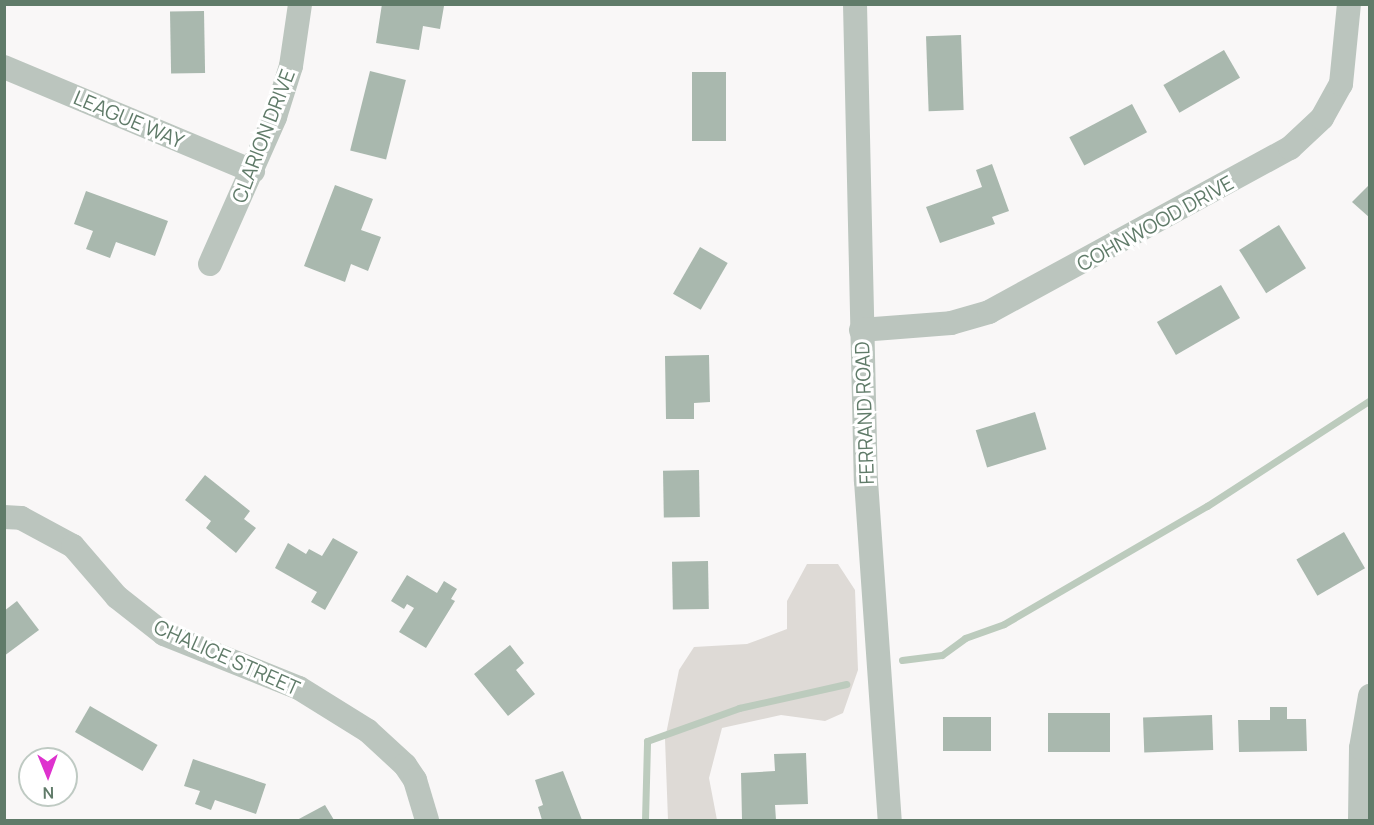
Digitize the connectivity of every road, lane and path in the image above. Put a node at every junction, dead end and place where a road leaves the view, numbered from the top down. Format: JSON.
{"nodes":[{"id":1,"x":300,"y":4,"type":"edge"},
{"id":2,"x":855,"y":4,"type":"edge"},
{"id":3,"x":1349,"y":4,"type":"edge"},
{"id":4,"x":4,"y":67,"type":"edge"},
{"id":5,"x":253,"y":171,"type":"junction"},
{"id":6,"x":210,"y":264,"type":"dead end"},
{"id":7,"x":861,"y":330,"type":"junction"},
{"id":8,"x":4,"y":517,"type":"edge"},
{"id":9,"x":1370,"y":696,"type":"edge"},
{"id":10,"x":427,"y":820,"type":"edge"},
{"id":11,"x":890,"y":820,"type":"edge"},
{"id":12,"x":1360,"y":820,"type":"edge"}],
"edges":[{"from":1,"to":5,"type":"street","name":"CLARION DRIVE"},
{"from":2,"to":7,"type":"street","name":"FERRAND ROAD"},
{"from":3,"to":7,"type":"street","name":"COHNWOOD DRIVE"},
{"from":4,"to":5,"type":"street","name":"LEAGUE WAY"},
{"from":5,"to":6,"type":"street","name":"CLARION DRIVE"},
{"from":7,"to":11,"type":"street","name":"FERRAND ROAD"},
{"from":8,"to":10,"type":"street","name":"CHALICE STREET"},
{"from":9,"to":12,"type":"street"}]}
